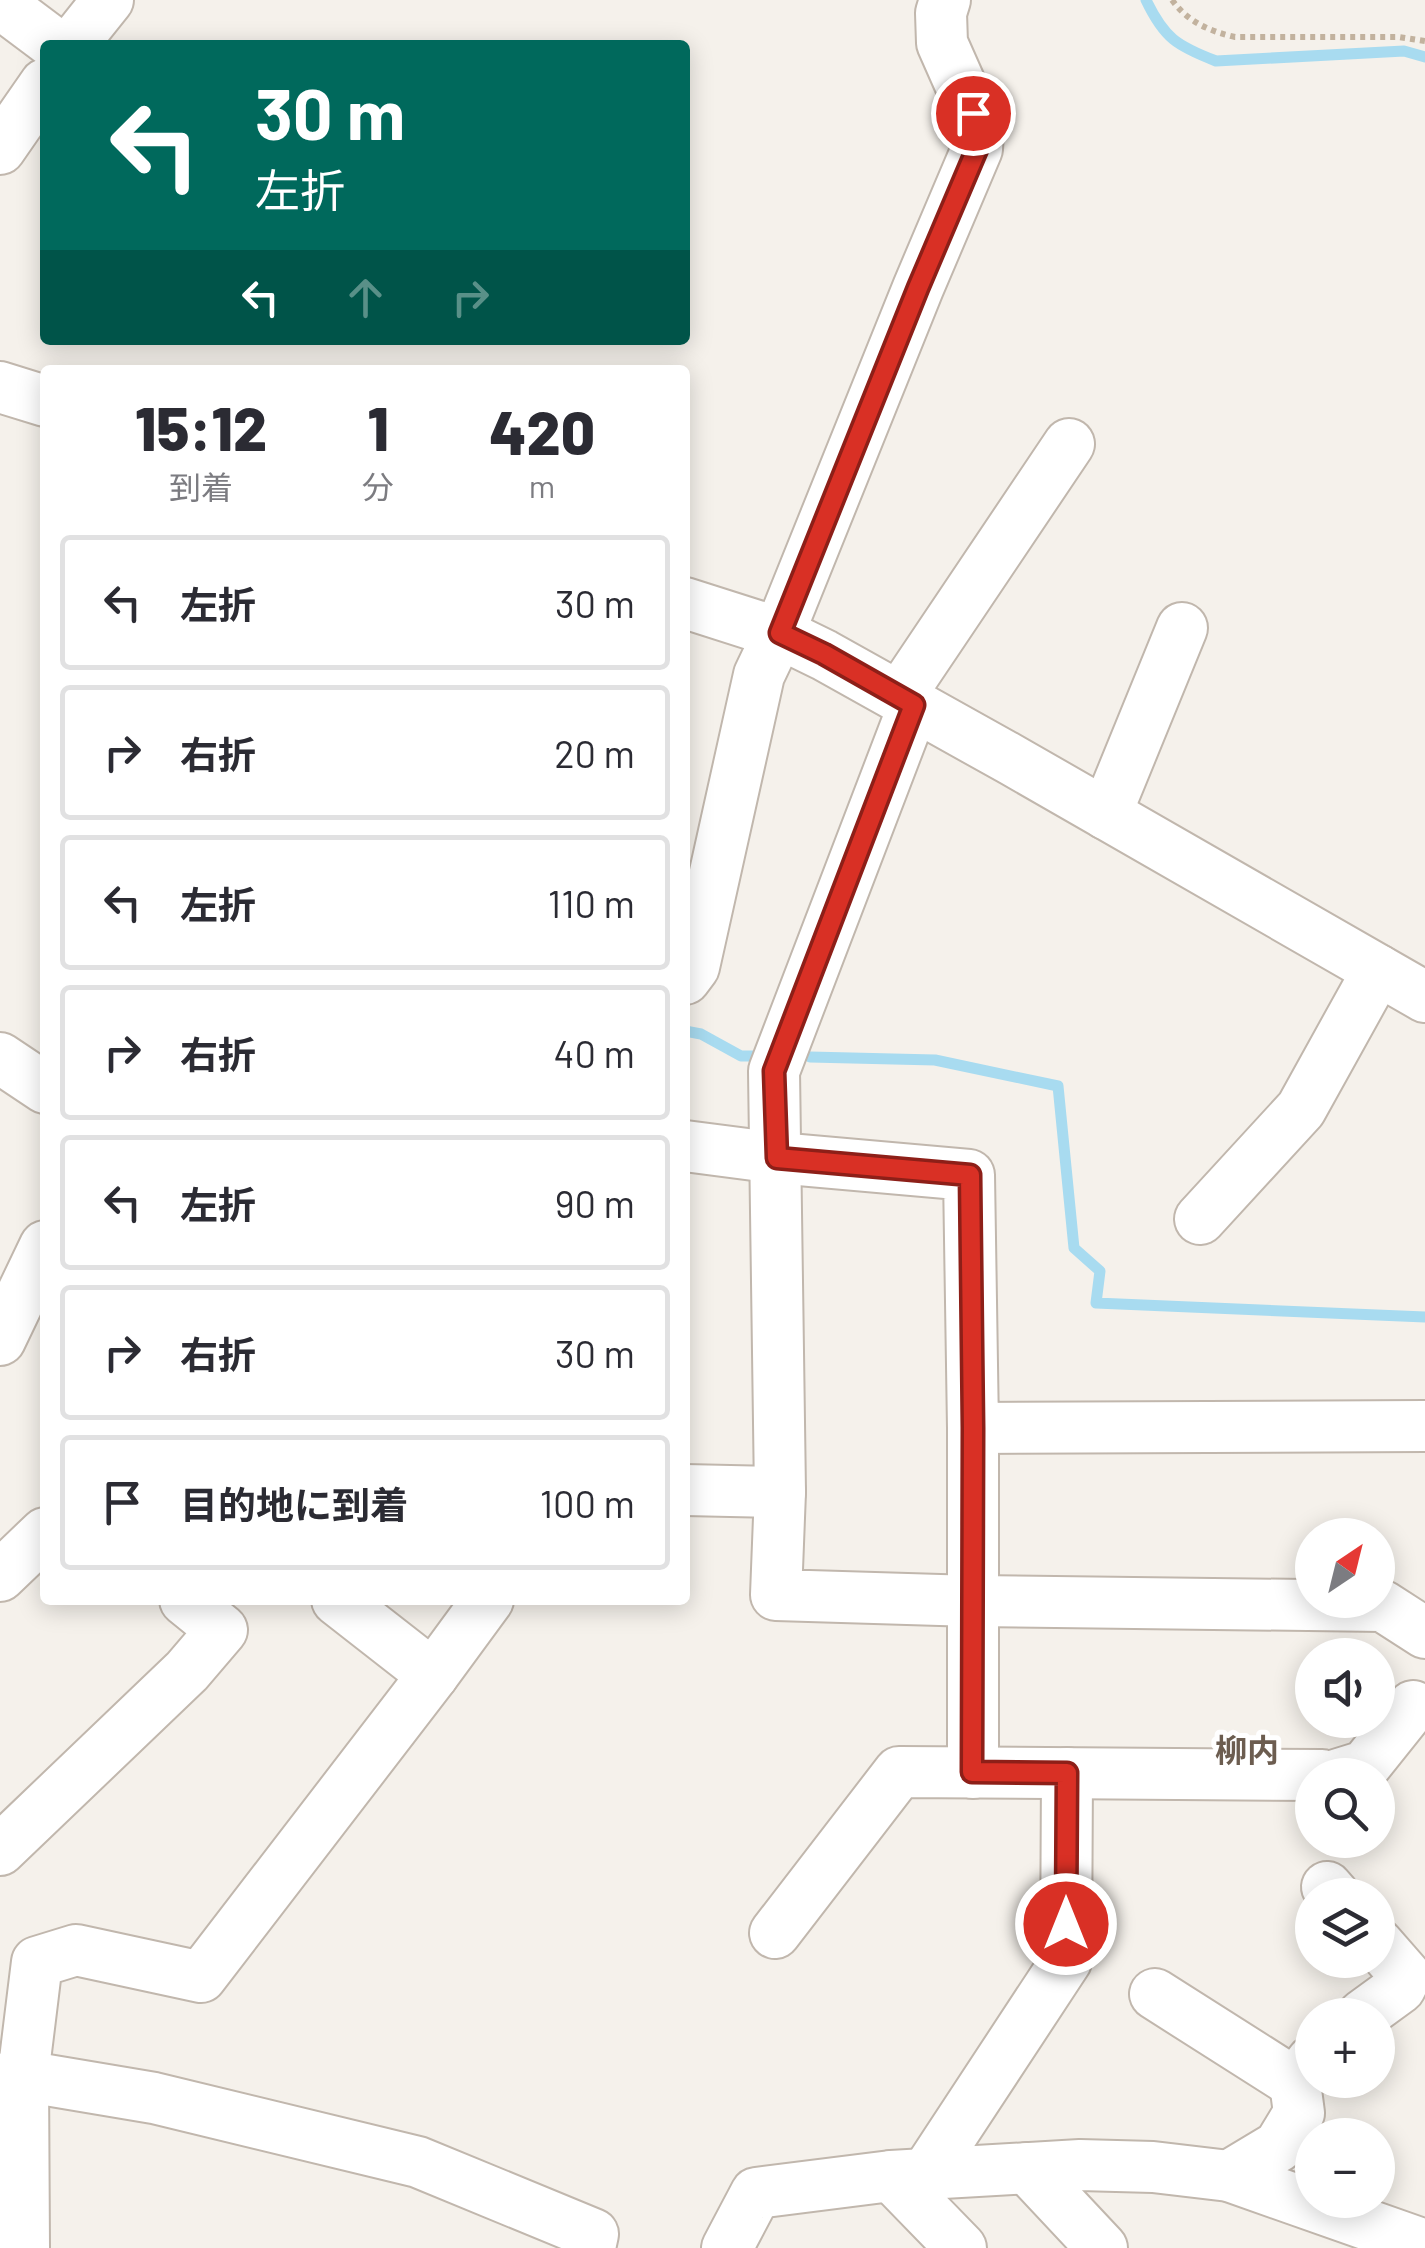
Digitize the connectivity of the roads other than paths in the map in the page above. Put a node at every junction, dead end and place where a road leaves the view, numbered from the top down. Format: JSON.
{"nodes":[{"id":1,"x":108,"y":0,"type":"edge"},
{"id":2,"x":945,"y":0,"type":"edge"},
{"id":3,"x":0,"y":3,"type":"edge"},
{"id":4,"x":49,"y":40,"type":"edge"},
{"id":5,"x":76,"y":40,"type":"edge"},
{"id":6,"x":40,"y":96,"type":"edge"},
{"id":7,"x":20,"y":143,"type":"edge"},
{"id":8,"x":0,"y":387,"type":"edge"},
{"id":9,"x":40,"y":399,"type":"edge"},
{"id":10,"x":1069,"y":444,"type":"dead end"},
{"id":11,"x":690,"y":604,"type":"edge"},
{"id":12,"x":1182,"y":628,"type":"dead end"},
{"id":13,"x":780,"y":633,"type":"junction"},
{"id":14,"x":907,"y":701,"type":"junction"},
{"id":15,"x":1106,"y":814,"type":"junction"},
{"id":16,"x":690,"y":954,"type":"edge"},
{"id":17,"x":1378,"y":970,"type":"junction"},
{"id":18,"x":1425,"y":997,"type":"edge"},
{"id":19,"x":0,"y":1058,"type":"edge"},
{"id":20,"x":40,"y":1085,"type":"edge"},
{"id":21,"x":690,"y":1147,"type":"edge"},
{"id":22,"x":777,"y":1158,"type":"junction"},
{"id":23,"x":1200,"y":1219,"type":"dead end"},
{"id":24,"x":40,"y":1256,"type":"edge"},
{"id":25,"x":2,"y":1329,"type":"edge"},
{"id":26,"x":1425,"y":1426,"type":"edge"},
{"id":27,"x":973,"y":1428,"type":"junction"},
{"id":28,"x":690,"y":1490,"type":"edge"},
{"id":29,"x":780,"y":1492,"type":"junction"},
{"id":30,"x":40,"y":1539,"type":"edge"},
{"id":31,"x":0,"y":1576,"type":"edge"},
{"id":32,"x":973,"y":1601,"type":"junction"},
{"id":33,"x":191,"y":1605,"type":"edge"},
{"id":34,"x":342,"y":1605,"type":"edge"},
{"id":35,"x":484,"y":1605,"type":"edge"},
{"id":36,"x":1425,"y":1634,"type":"edge"},
{"id":37,"x":434,"y":1676,"type":"junction"},
{"id":38,"x":1421,"y":1704,"type":"edge"},
{"id":39,"x":1372,"y":1758,"type":"edge"},
{"id":40,"x":972,"y":1772,"type":"junction"},
{"id":41,"x":1067,"y":1773,"type":"junction"},
{"id":42,"x":1295,"y":1775,"type":"edge"},
{"id":43,"x":0,"y":1850,"type":"edge"},
{"id":44,"x":775,"y":1933,"type":"dead end"},
{"id":45,"x":18,"y":1952,"type":"edge"},
{"id":46,"x":1403,"y":1963,"type":"edge"},
{"id":47,"x":1155,"y":1994,"type":"dead end"},
{"id":48,"x":1386,"y":1998,"type":"edge"},
{"id":49,"x":1295,"y":2067,"type":"edge"},
{"id":50,"x":12,"y":2077,"type":"edge"},
{"id":51,"x":1301,"y":2098,"type":"edge"},
{"id":52,"x":1027,"y":2168,"type":"junction"},
{"id":53,"x":908,"y":2175,"type":"junction"},
{"id":54,"x":1229,"y":2176,"type":"junction"},
{"id":55,"x":606,"y":2243,"type":"edge"},
{"id":56,"x":1425,"y":2245,"type":"edge"},
{"id":57,"x":24,"y":2248,"type":"edge"},
{"id":58,"x":727,"y":2248,"type":"edge"},
{"id":59,"x":962,"y":2248,"type":"edge"},
{"id":60,"x":1102,"y":2248,"type":"edge"}],
"edges":[{"from":1,"to":5,"type":"street"},
{"from":2,"to":13,"type":"street"},
{"from":3,"to":4,"type":"street"},
{"from":6,"to":7,"type":"street"},
{"from":8,"to":9,"type":"street"},
{"from":10,"to":14,"type":"street"},
{"from":11,"to":13,"type":"street"},
{"from":12,"to":15,"type":"street"},
{"from":13,"to":14,"type":"street"},
{"from":13,"to":16,"type":"street"},
{"from":14,"to":15,"type":"street"},
{"from":14,"to":22,"type":"street"},
{"from":15,"to":17,"type":"street"},
{"from":17,"to":18,"type":"street"},
{"from":17,"to":23,"type":"street"},
{"from":19,"to":20,"type":"street"},
{"from":21,"to":22,"type":"street"},
{"from":22,"to":27,"type":"street"},
{"from":22,"to":29,"type":"street"},
{"from":24,"to":25,"type":"street"},
{"from":26,"to":27,"type":"street"},
{"from":27,"to":32,"type":"street"},
{"from":28,"to":29,"type":"street"},
{"from":29,"to":32,"type":"street"},
{"from":30,"to":31,"type":"street"},
{"from":32,"to":36,"type":"street"},
{"from":32,"to":40,"type":"street"},
{"from":33,"to":43,"type":"street"},
{"from":34,"to":37,"type":"street"},
{"from":35,"to":37,"type":"street"},
{"from":37,"to":45,"type":"street"},
{"from":38,"to":39,"type":"street"},
{"from":40,"to":41,"type":"street"},
{"from":40,"to":44,"type":"street"},
{"from":41,"to":42,"type":"street"},
{"from":41,"to":53,"type":"street"},
{"from":45,"to":50,"type":"street"},
{"from":46,"to":48,"type":"street"},
{"from":47,"to":49,"type":"street"},
{"from":50,"to":55,"type":"street"},
{"from":50,"to":57,"type":"street"},
{"from":51,"to":54,"type":"street"},
{"from":52,"to":53,"type":"street"},
{"from":52,"to":54,"type":"street"},
{"from":52,"to":60,"type":"street"},
{"from":53,"to":58,"type":"street"},
{"from":53,"to":59,"type":"street"},
{"from":54,"to":56,"type":"street"}]}
